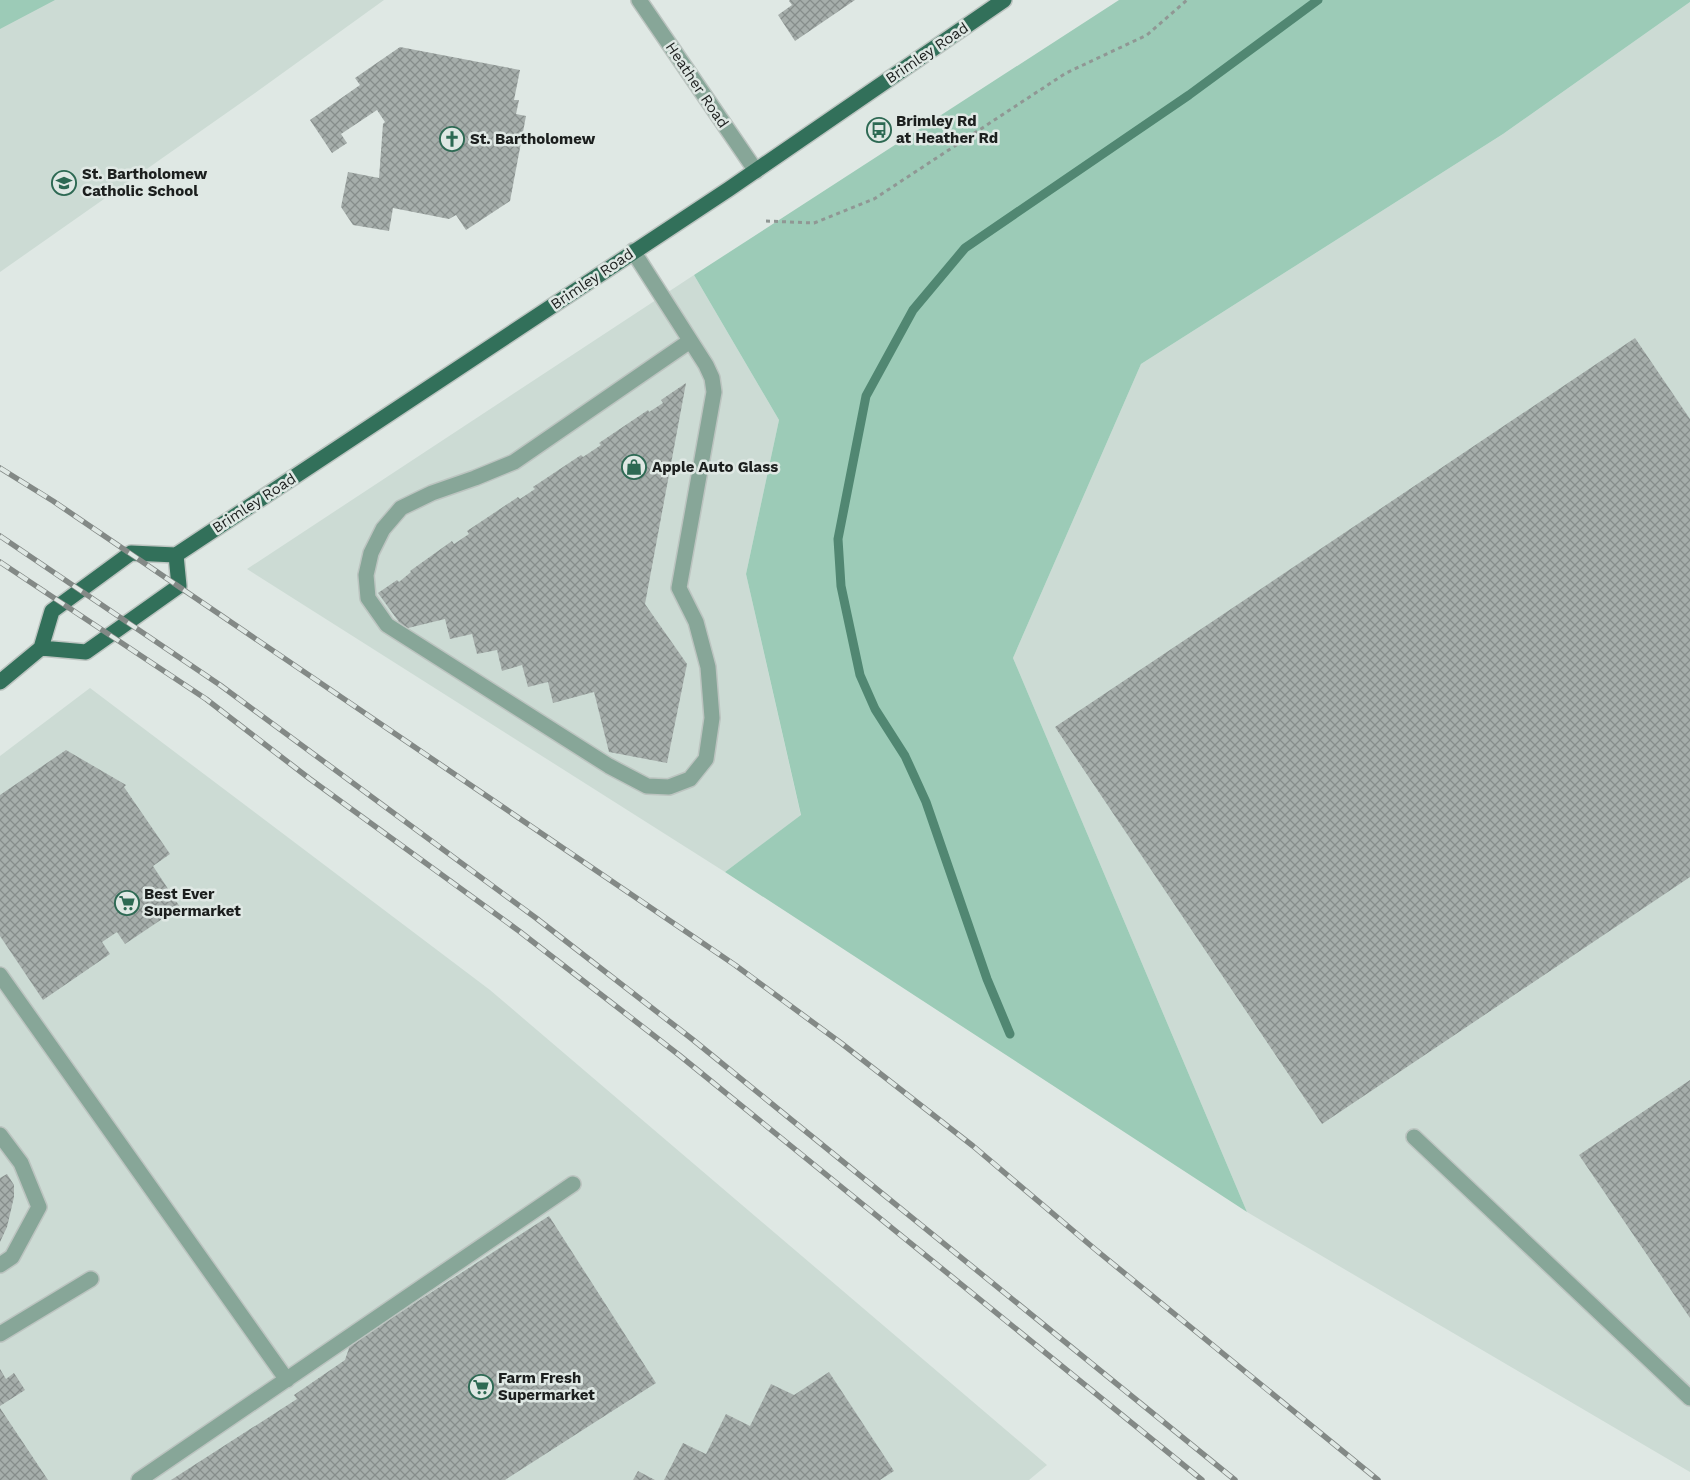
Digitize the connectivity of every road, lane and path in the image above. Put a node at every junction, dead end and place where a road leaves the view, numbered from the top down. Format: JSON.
{"nodes":[{"id":1,"x":639,"y":0,"type":"edge"},
{"id":2,"x":1004,"y":0,"type":"edge"},
{"id":3,"x":1186,"y":0,"type":"edge"},
{"id":4,"x":756,"y":170,"type":"junction"},
{"id":5,"x":766,"y":221,"type":"dead end"},
{"id":6,"x":633,"y":252,"type":"junction"},
{"id":7,"x":690,"y":341,"type":"junction"},
{"id":8,"x":176,"y":555,"type":"junction"},
{"id":9,"x":41,"y":648,"type":"junction"},
{"id":10,"x":0,"y":682,"type":"edge"},
{"id":11,"x":0,"y":974,"type":"edge"},
{"id":12,"x":0,"y":1135,"type":"edge"},
{"id":13,"x":1414,"y":1137,"type":"dead end"},
{"id":14,"x":573,"y":1184,"type":"dead end"},
{"id":15,"x":0,"y":1264,"type":"edge"},
{"id":16,"x":91,"y":1279,"type":"dead end"},
{"id":17,"x":0,"y":1334,"type":"edge"},
{"id":18,"x":287,"y":1380,"type":"junction"},
{"id":19,"x":1690,"y":1398,"type":"edge"},
{"id":20,"x":139,"y":1480,"type":"edge"}],
"edges":[{"from":1,"to":4,"type":"street","name":"Heather Road"},
{"from":2,"to":4,"type":"main road","name":"Brimley Road"},
{"from":3,"to":5,"type":"path"},
{"from":4,"to":6,"type":"main road","name":"Brimley Road"},
{"from":6,"to":7,"type":"street"},
{"from":6,"to":8,"type":"main road","name":"Brimley Road"},
{"from":7,"to":7,"type":"street"},
{"from":8,"to":9,"type":"main road"},
{"from":8,"to":9,"type":"main road"},
{"from":9,"to":10,"type":"main road"},
{"from":11,"to":18,"type":"street"},
{"from":12,"to":15,"type":"street"},
{"from":13,"to":19,"type":"street"},
{"from":14,"to":18,"type":"street"},
{"from":16,"to":17,"type":"street"},
{"from":18,"to":20,"type":"street"}]}
